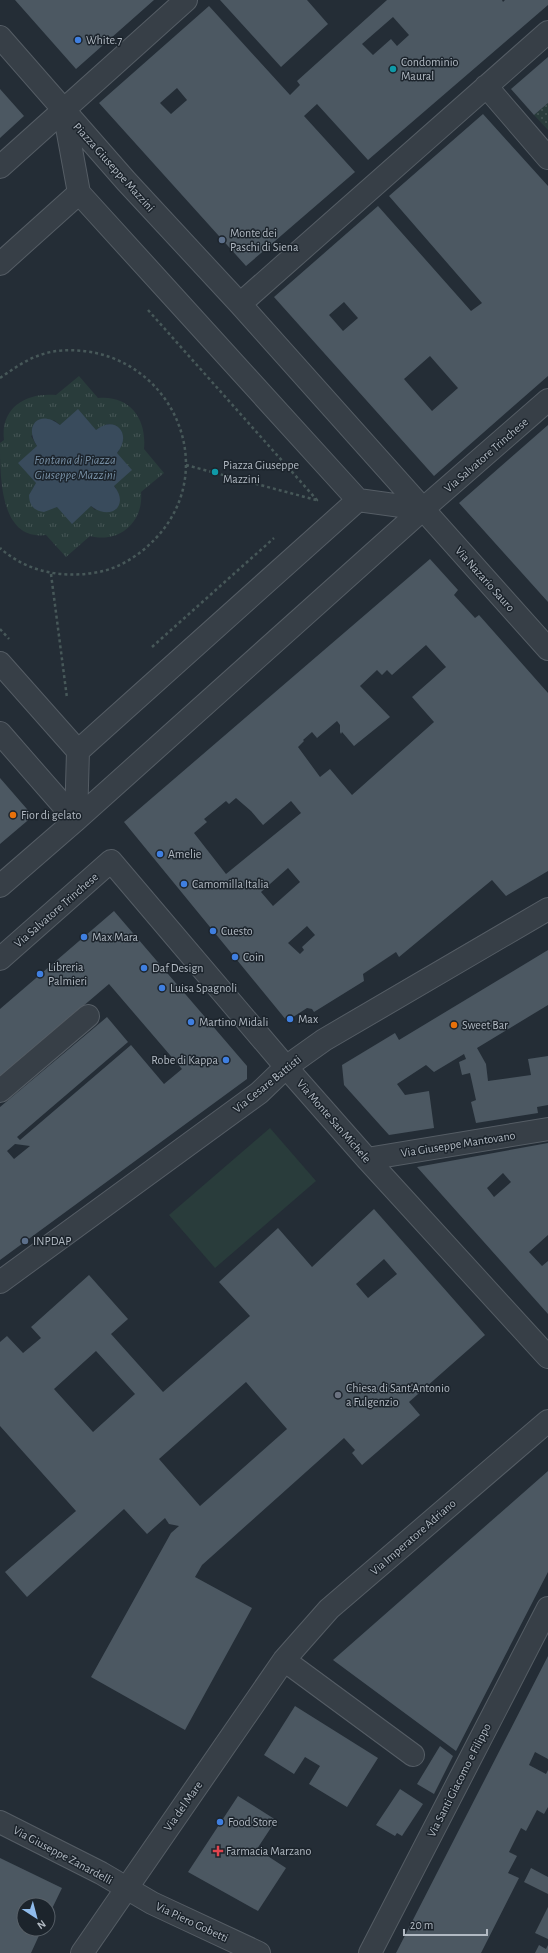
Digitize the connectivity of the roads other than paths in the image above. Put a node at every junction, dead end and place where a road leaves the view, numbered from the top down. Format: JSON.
{"nodes":[{"id":1,"x":186,"y":0,"type":"edge"},
{"id":2,"x":548,"y":32,"type":"edge"},
{"id":3,"x":0,"y":37,"type":"edge"},
{"id":4,"x":486,"y":86,"type":"junction"},
{"id":5,"x":63,"y":110,"type":"junction"},
{"id":6,"x":548,"y":158,"type":"edge"},
{"id":7,"x":0,"y":167,"type":"edge"},
{"id":8,"x":80,"y":193,"type":"junction"},
{"id":9,"x":0,"y":264,"type":"edge"},
{"id":10,"x":240,"y":304,"type":"junction"},
{"id":11,"x":548,"y":400,"type":"edge"},
{"id":12,"x":358,"y":500,"type":"junction"},
{"id":13,"x":423,"y":509,"type":"junction"},
{"id":14,"x":548,"y":649,"type":"edge"},
{"id":15,"x":0,"y":664,"type":"edge"},
{"id":16,"x":0,"y":733,"type":"edge"},
{"id":17,"x":78,"y":751,"type":"junction"},
{"id":18,"x":76,"y":820,"type":"junction"},
{"id":19,"x":111,"y":861,"type":"joint"},
{"id":20,"x":0,"y":886,"type":"edge"},
{"id":21,"x":548,"y":909,"type":"edge"},
{"id":22,"x":0,"y":959,"type":"edge"},
{"id":23,"x":88,"y":1016,"type":"dead end"},
{"id":24,"x":286,"y":1067,"type":"junction"},
{"id":25,"x":0,"y":1091,"type":"edge"},
{"id":26,"x":548,"y":1129,"type":"edge"},
{"id":27,"x":367,"y":1159,"type":"junction"},
{"id":28,"x":0,"y":1282,"type":"edge"},
{"id":29,"x":548,"y":1357,"type":"edge"},
{"id":30,"x":548,"y":1421,"type":"edge"},
{"id":31,"x":548,"y":1608,"type":"edge"},
{"id":32,"x":284,"y":1660,"type":"junction"},
{"id":33,"x":413,"y":1755,"type":"dead end"},
{"id":34,"x":0,"y":1822,"type":"edge"},
{"id":35,"x":126,"y":1889,"type":"junction"},
{"id":36,"x":82,"y":1953,"type":"edge"},
{"id":37,"x":259,"y":1953,"type":"edge"},
{"id":38,"x":370,"y":1953,"type":"edge"}],
"edges":[{"from":1,"to":5,"type":"street"},
{"from":2,"to":4,"type":"street"},
{"from":3,"to":5,"type":"street"},
{"from":4,"to":6,"type":"street"},
{"from":4,"to":10,"type":"street"},
{"from":5,"to":7,"type":"street"},
{"from":5,"to":8,"type":"street","name":"Piazza Giuseppe Mazzini"},
{"from":5,"to":10,"type":"street","name":"Piazza Giuseppe Mazzini"},
{"from":8,"to":9,"type":"street"},
{"from":8,"to":12,"type":"street"},
{"from":10,"to":13,"type":"street","name":"Piazza Giuseppe Mazzini"},
{"from":11,"to":13,"type":"street","name":"Via Salvatore Trinchese"},
{"from":12,"to":13,"type":"street"},
{"from":12,"to":17,"type":"street"},
{"from":13,"to":14,"type":"street","name":"Via Nazario Sauro"},
{"from":13,"to":18,"type":"street"},
{"from":15,"to":17,"type":"street"},
{"from":16,"to":18,"type":"street"},
{"from":17,"to":18,"type":"street"},
{"from":18,"to":20,"type":"street"},
{"from":19,"to":22,"type":"street","name":"Via Salvatore Trinchese"},
{"from":19,"to":24,"type":"street","name":"Via Monte San Michele"},
{"from":21,"to":24,"type":"street","name":"Via Cesare Battisti"},
{"from":23,"to":25,"type":"street"},
{"from":24,"to":27,"type":"street","name":"Via Monte San Michele"},
{"from":24,"to":28,"type":"street","name":"Via Cesare Battisti"},
{"from":26,"to":27,"type":"street","name":"Via Giuseppe Mantovano"},
{"from":27,"to":29,"type":"street","name":"Via Monte San Michele"},
{"from":30,"to":32,"type":"street","name":"Via Imperatore Adriano"},
{"from":31,"to":38,"type":"street","name":"Via Santi Giacomo e Filippo"},
{"from":32,"to":33,"type":"street"},
{"from":32,"to":35,"type":"street","name":"Via del Mare"},
{"from":34,"to":35,"type":"street","name":"Via Giuseppe Zanardelli"},
{"from":35,"to":36,"type":"street","name":"Via del Mare"},
{"from":35,"to":37,"type":"street","name":"Via Piero Gobetti"}]}
